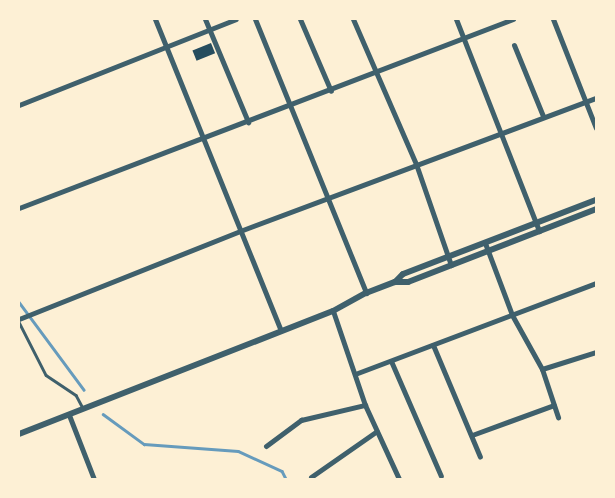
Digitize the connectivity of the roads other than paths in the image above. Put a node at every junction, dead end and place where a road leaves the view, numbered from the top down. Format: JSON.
{"nodes":[{"id":1,"x":155,"y":19,"type":"edge"},
{"id":2,"x":205,"y":19,"type":"edge"},
{"id":3,"x":236,"y":19,"type":"edge"},
{"id":4,"x":254,"y":19,"type":"edge"},
{"id":5,"x":300,"y":19,"type":"edge"},
{"id":6,"x":353,"y":19,"type":"edge"},
{"id":7,"x":456,"y":19,"type":"edge"},
{"id":8,"x":513,"y":19,"type":"edge"},
{"id":9,"x":552,"y":19,"type":"edge"},
{"id":10,"x":497,"y":22,"type":"edge"},
{"id":11,"x":209,"y":29,"type":"junction"},
{"id":12,"x":464,"y":38,"type":"junction"},
{"id":13,"x":514,"y":45,"type":"dead end"},
{"id":14,"x":166,"y":46,"type":"junction"},
{"id":15,"x":376,"y":73,"type":"junction"},
{"id":16,"x":331,"y":91,"type":"junction"},
{"id":17,"x":596,"y":98,"type":"edge"},
{"id":18,"x":586,"y":102,"type":"junction"},
{"id":19,"x":19,"y":105,"type":"edge"},
{"id":20,"x":292,"y":106,"type":"junction"},
{"id":21,"x":543,"y":116,"type":"junction"},
{"id":22,"x":248,"y":122,"type":"junction"},
{"id":23,"x":596,"y":128,"type":"edge"},
{"id":24,"x":500,"y":131,"type":"junction"},
{"id":25,"x":205,"y":138,"type":"junction"},
{"id":26,"x":416,"y":164,"type":"junction"},
{"id":27,"x":329,"y":198,"type":"junction"},
{"id":28,"x":596,"y":200,"type":"edge"},
{"id":29,"x":19,"y":208,"type":"edge"},
{"id":30,"x":596,"y":209,"type":"edge"},
{"id":31,"x":536,"y":224,"type":"junction"},
{"id":32,"x":240,"y":231,"type":"junction"},
{"id":33,"x":539,"y":231,"type":"junction"},
{"id":34,"x":485,"y":243,"type":"junction"},
{"id":35,"x":488,"y":251,"type":"junction"},
{"id":36,"x":448,"y":257,"type":"junction"},
{"id":37,"x":451,"y":265,"type":"junction"},
{"id":38,"x":394,"y":282,"type":"junction"},
{"id":39,"x":596,"y":283,"type":"edge"},
{"id":40,"x":366,"y":293,"type":"junction"},
{"id":41,"x":333,"y":311,"type":"junction"},
{"id":42,"x":512,"y":315,"type":"junction"},
{"id":43,"x":19,"y":321,"type":"edge"},
{"id":44,"x":281,"y":330,"type":"junction"},
{"id":45,"x":433,"y":345,"type":"junction"},
{"id":46,"x":596,"y":352,"type":"edge"},
{"id":47,"x":391,"y":361,"type":"junction"},
{"id":48,"x":542,"y":369,"type":"junction"},
{"id":49,"x":355,"y":374,"type":"junction"},
{"id":50,"x":365,"y":405,"type":"junction"},
{"id":51,"x":554,"y":406,"type":"junction"},
{"id":52,"x":83,"y":409,"type":"junction"},
{"id":53,"x":69,"y":415,"type":"junction"},
{"id":54,"x":558,"y":417,"type":"dead end"},
{"id":55,"x":377,"y":432,"type":"junction"},
{"id":56,"x":19,"y":434,"type":"edge"},
{"id":57,"x":472,"y":435,"type":"junction"},
{"id":58,"x":266,"y":446,"type":"dead end"},
{"id":59,"x":480,"y":457,"type":"dead end"},
{"id":60,"x":441,"y":476,"type":"dead end"},
{"id":61,"x":310,"y":477,"type":"dead end"},
{"id":62,"x":94,"y":479,"type":"edge"},
{"id":63,"x":399,"y":479,"type":"edge"}],
"edges":[{"from":1,"to":14,"type":"street"},
{"from":2,"to":11,"type":"street"},
{"from":3,"to":11,"type":"street"},
{"from":4,"to":20,"type":"street"},
{"from":5,"to":16,"type":"street"},
{"from":6,"to":15,"type":"street"},
{"from":7,"to":12,"type":"street"},
{"from":8,"to":10,"type":"street"},
{"from":9,"to":18,"type":"street"},
{"from":10,"to":12,"type":"street"},
{"from":11,"to":14,"type":"street"},
{"from":11,"to":22,"type":"street"},
{"from":12,"to":15,"type":"street"},
{"from":12,"to":24,"type":"street"},
{"from":13,"to":21,"type":"street"},
{"from":14,"to":19,"type":"street"},
{"from":14,"to":25,"type":"street"},
{"from":15,"to":16,"type":"street"},
{"from":15,"to":26,"type":"street"},
{"from":16,"to":20,"type":"street"},
{"from":17,"to":18,"type":"street"},
{"from":18,"to":21,"type":"street"},
{"from":18,"to":23,"type":"street"},
{"from":20,"to":22,"type":"street"},
{"from":20,"to":27,"type":"street"},
{"from":21,"to":24,"type":"street"},
{"from":22,"to":25,"type":"street"},
{"from":24,"to":26,"type":"street"},
{"from":24,"to":31,"type":"street"},
{"from":25,"to":29,"type":"street"},
{"from":25,"to":32,"type":"street"},
{"from":26,"to":27,"type":"street"},
{"from":26,"to":36,"type":"street"},
{"from":27,"to":32,"type":"street"},
{"from":27,"to":40,"type":"street"},
{"from":28,"to":31,"type":"street"},
{"from":30,"to":33,"type":"street"},
{"from":31,"to":33,"type":"street"},
{"from":31,"to":34,"type":"street"},
{"from":32,"to":43,"type":"street"},
{"from":32,"to":44,"type":"street"},
{"from":33,"to":35,"type":"street"},
{"from":34,"to":35,"type":"street"},
{"from":34,"to":36,"type":"street"},
{"from":35,"to":37,"type":"street"},
{"from":35,"to":42,"type":"street"},
{"from":36,"to":37,"type":"street"},
{"from":36,"to":38,"type":"street"},
{"from":37,"to":38,"type":"street"},
{"from":38,"to":40,"type":"street"},
{"from":39,"to":42,"type":"street"},
{"from":40,"to":41,"type":"street"},
{"from":41,"to":44,"type":"street"},
{"from":41,"to":49,"type":"street"},
{"from":42,"to":45,"type":"street"},
{"from":42,"to":48,"type":"street"},
{"from":43,"to":52,"type":"lane"},
{"from":44,"to":52,"type":"street"},
{"from":45,"to":47,"type":"street"},
{"from":45,"to":57,"type":"street"},
{"from":46,"to":48,"type":"street"},
{"from":47,"to":49,"type":"street"},
{"from":47,"to":60,"type":"street"},
{"from":48,"to":51,"type":"street"},
{"from":49,"to":50,"type":"street"},
{"from":50,"to":55,"type":"street"},
{"from":50,"to":58,"type":"street"},
{"from":51,"to":54,"type":"street"},
{"from":51,"to":57,"type":"street"},
{"from":52,"to":53,"type":"street"},
{"from":53,"to":56,"type":"street"},
{"from":53,"to":62,"type":"street"},
{"from":55,"to":61,"type":"street"},
{"from":55,"to":63,"type":"street"},
{"from":57,"to":59,"type":"street"}]}
